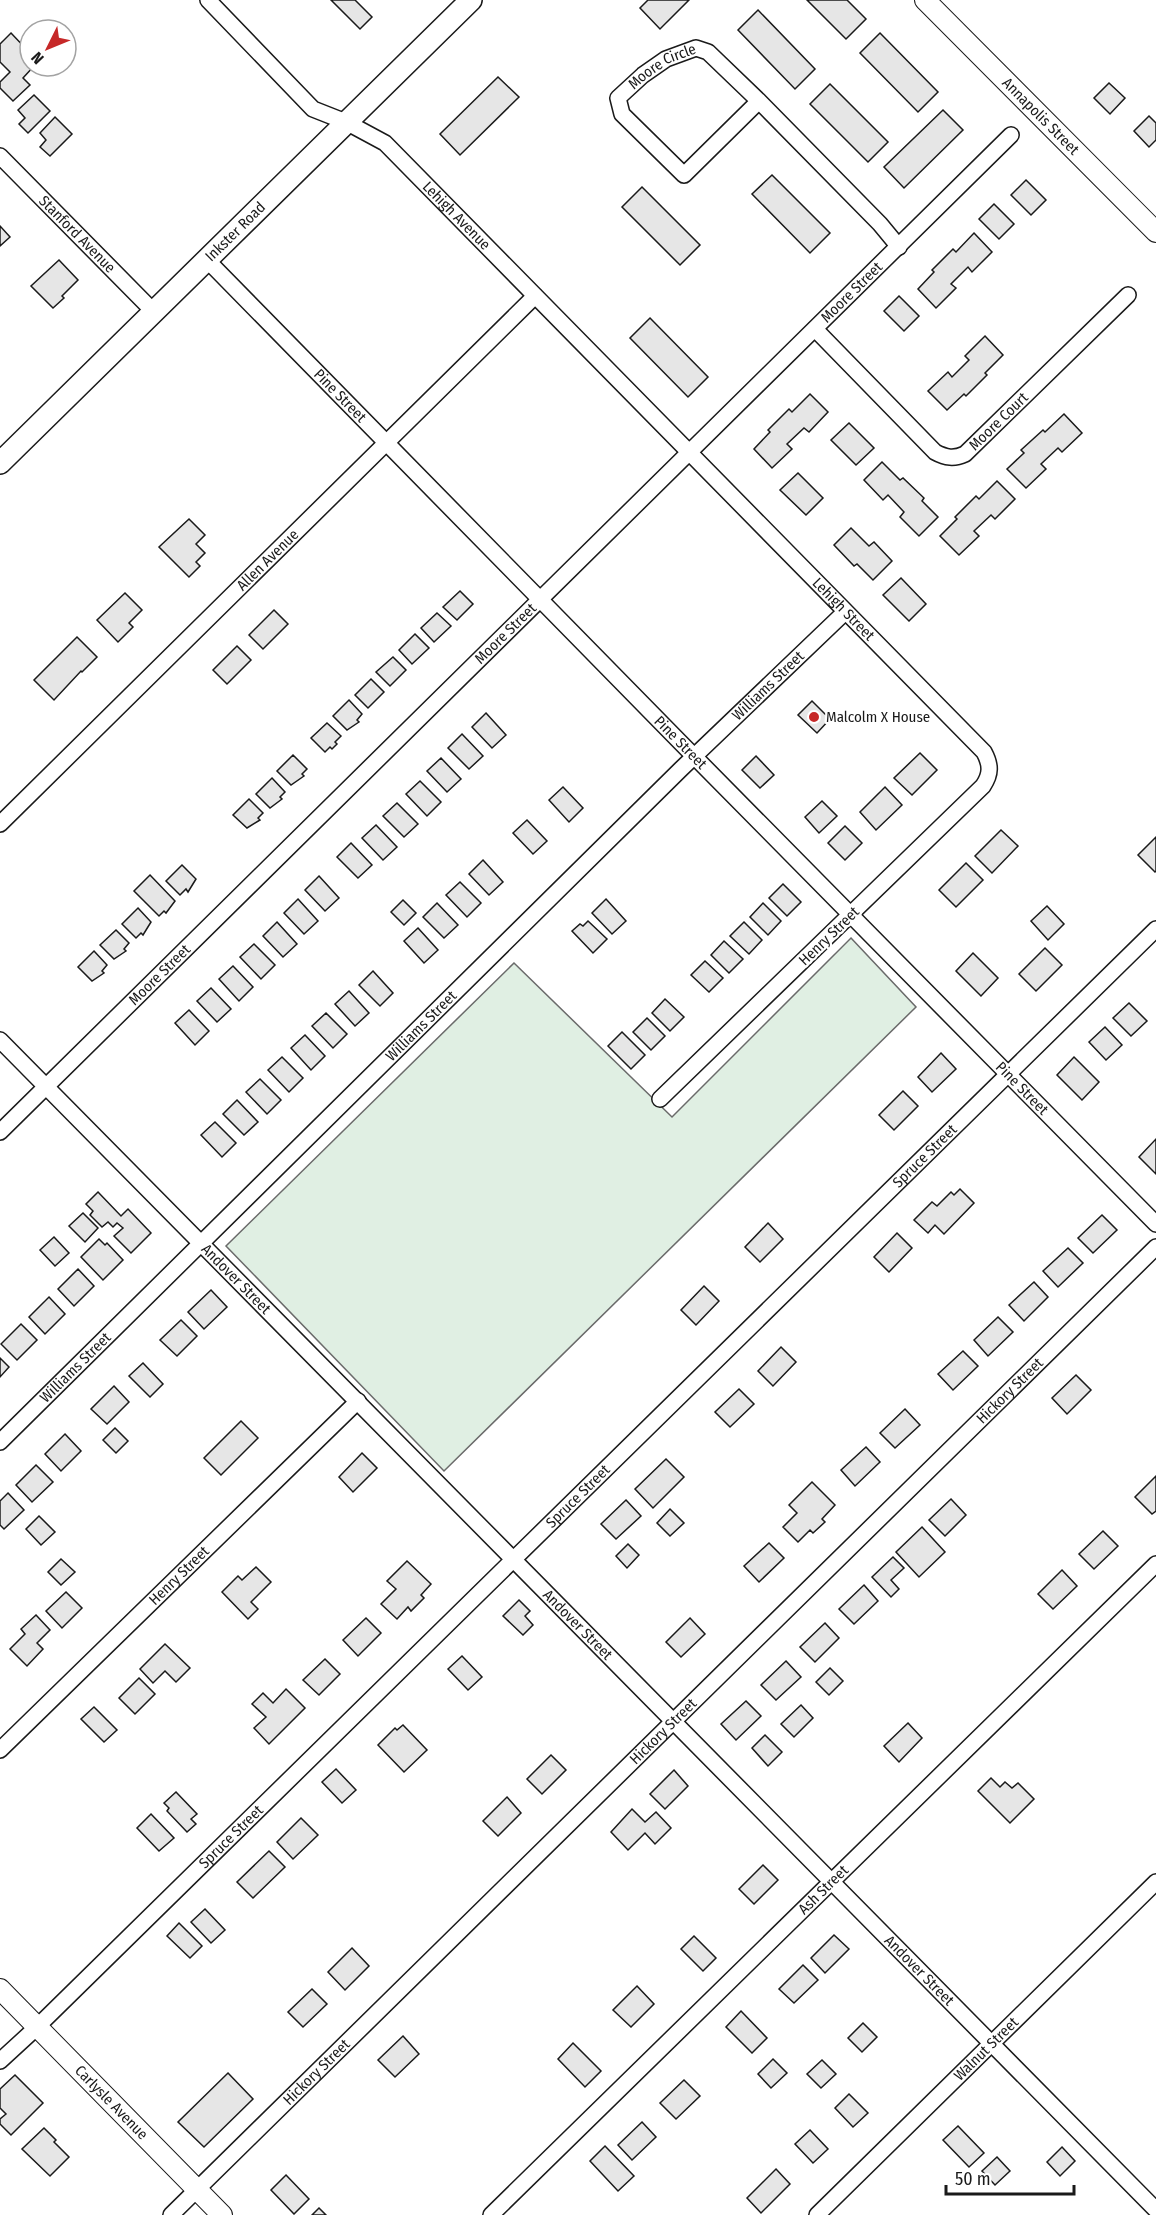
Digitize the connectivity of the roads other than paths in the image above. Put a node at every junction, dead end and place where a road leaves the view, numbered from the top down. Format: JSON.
{"nodes":[{"id":1,"x":208,"y":0,"type":"edge"},
{"id":2,"x":471,"y":0,"type":"edge"},
{"id":3,"x":925,"y":0,"type":"edge"},
{"id":4,"x":759,"y":101,"type":"junction"},
{"id":5,"x":346,"y":122,"type":"junction"},
{"id":6,"x":1011,"y":135,"type":"dead end"},
{"id":7,"x":0,"y":156,"type":"edge"},
{"id":8,"x":1156,"y":232,"type":"edge"},
{"id":9,"x":899,"y":247,"type":"junction"},
{"id":10,"x":207,"y":260,"type":"junction"},
{"id":11,"x":1128,"y":295,"type":"dead end"},
{"id":12,"x":535,"y":296,"type":"junction"},
{"id":13,"x":154,"y":312,"type":"junction"},
{"id":14,"x":815,"y":328,"type":"junction"},
{"id":15,"x":386,"y":443,"type":"junction"},
{"id":16,"x":690,"y":454,"type":"junction"},
{"id":17,"x":0,"y":463,"type":"edge"},
{"id":18,"x":541,"y":601,"type":"junction"},
{"id":19,"x":845,"y":612,"type":"junction"},
{"id":20,"x":694,"y":757,"type":"junction"},
{"id":21,"x":990,"y":768,"type":"joint"},
{"id":22,"x":0,"y":824,"type":"edge"},
{"id":23,"x":851,"y":915,"type":"junction"},
{"id":24,"x":1156,"y":929,"type":"edge"},
{"id":25,"x":0,"y":1040,"type":"edge"},
{"id":26,"x":1008,"y":1074,"type":"junction"},
{"id":27,"x":46,"y":1087,"type":"junction"},
{"id":28,"x":660,"y":1099,"type":"dead end"},
{"id":29,"x":0,"y":1132,"type":"edge"},
{"id":30,"x":1156,"y":1224,"type":"edge"},
{"id":31,"x":202,"y":1244,"type":"junction"},
{"id":32,"x":1156,"y":1247,"type":"edge"},
{"id":33,"x":358,"y":1401,"type":"junction"},
{"id":34,"x":0,"y":1442,"type":"edge"},
{"id":35,"x":514,"y":1560,"type":"junction"},
{"id":36,"x":1156,"y":1564,"type":"edge"},
{"id":37,"x":673,"y":1721,"type":"junction"},
{"id":38,"x":0,"y":1750,"type":"edge"},
{"id":39,"x":831,"y":1882,"type":"junction"},
{"id":40,"x":1156,"y":1882,"type":"edge"},
{"id":41,"x":0,"y":1989,"type":"edge"},
{"id":42,"x":37,"y":2027,"type":"junction"},
{"id":43,"x":991,"y":2043,"type":"junction"},
{"id":44,"x":0,"y":2061,"type":"edge"},
{"id":45,"x":197,"y":2189,"type":"junction"},
{"id":46,"x":1156,"y":2211,"type":"edge"},
{"id":47,"x":171,"y":2215,"type":"edge"},
{"id":48,"x":222,"y":2215,"type":"edge"},
{"id":49,"x":491,"y":2215,"type":"edge"},
{"id":50,"x":817,"y":2215,"type":"edge"},
{"id":51,"x":1153,"y":2215,"type":"edge"}],
"edges":[{"from":1,"to":5,"type":"street","name":"Lehigh Avenue"},
{"from":2,"to":5,"type":"main road","name":"Inkster Road"},
{"from":3,"to":8,"type":"street","name":"Annapolis Street"},
{"from":4,"to":4,"type":"street","name":"Moore Circle"},
{"from":4,"to":9,"type":"street","name":"Moore Circle"},
{"from":5,"to":10,"type":"main road","name":"Inkster Road"},
{"from":5,"to":12,"type":"street","name":"Lehigh Avenue"},
{"from":6,"to":9,"type":"street","name":"Moore Street"},
{"from":7,"to":13,"type":"street","name":"Stanford Avenue"},
{"from":9,"to":14,"type":"street","name":"Moore Street"},
{"from":10,"to":13,"type":"main road","name":"Inkster Road"},
{"from":10,"to":15,"type":"street","name":"Pine Street"},
{"from":11,"to":14,"type":"street","name":"Moore Court"},
{"from":12,"to":15,"type":"street","name":"Allen Avenue"},
{"from":12,"to":16,"type":"street","name":"Lehigh Avenue"},
{"from":13,"to":17,"type":"main road","name":"Inkster Road"},
{"from":14,"to":16,"type":"street","name":"Moore Street"},
{"from":15,"to":18,"type":"street","name":"Pine Street"},
{"from":15,"to":22,"type":"street","name":"Allen Avenue"},
{"from":16,"to":18,"type":"street","name":"Moore Street"},
{"from":16,"to":19,"type":"street","name":"Lehigh Street"},
{"from":18,"to":20,"type":"street","name":"Pine Street"},
{"from":18,"to":27,"type":"street","name":"Moore Street"},
{"from":19,"to":20,"type":"street","name":"Williams Street"},
{"from":19,"to":21,"type":"street","name":"Lehigh Street"},
{"from":20,"to":23,"type":"street","name":"Pine Street"},
{"from":20,"to":31,"type":"street","name":"Williams Street"},
{"from":21,"to":23,"type":"street","name":"Henry Street"},
{"from":23,"to":26,"type":"street","name":"Pine Street"},
{"from":23,"to":28,"type":"street","name":"Henry Street"},
{"from":24,"to":26,"type":"street","name":"Spruce Street"},
{"from":25,"to":27,"type":"street","name":"Andover Street"},
{"from":26,"to":30,"type":"street","name":"Pine Street"},
{"from":26,"to":35,"type":"street","name":"Spruce Street"},
{"from":27,"to":29,"type":"street","name":"Moore Street"},
{"from":27,"to":31,"type":"street","name":"Andover Street"},
{"from":31,"to":33,"type":"street","name":"Andover Street"},
{"from":31,"to":34,"type":"street","name":"Williams Street"},
{"from":32,"to":37,"type":"street","name":"Hickory Street"},
{"from":33,"to":35,"type":"street","name":"Andover Street"},
{"from":33,"to":38,"type":"street","name":"Henry Street"},
{"from":35,"to":37,"type":"street","name":"Andover Street"},
{"from":35,"to":42,"type":"street","name":"Spruce Street"},
{"from":36,"to":39,"type":"street","name":"Ash Street"},
{"from":37,"to":39,"type":"street","name":"Andover Street"},
{"from":37,"to":45,"type":"street","name":"Hickory Street"},
{"from":39,"to":43,"type":"street","name":"Andover Street"},
{"from":39,"to":49,"type":"street","name":"Ash Street"},
{"from":40,"to":43,"type":"street","name":"Walnut Street"},
{"from":41,"to":42,"type":"street","name":"Carlysle Avenue"},
{"from":42,"to":44,"type":"street","name":"Spruce Street"},
{"from":42,"to":45,"type":"street","name":"Carlysle Avenue"},
{"from":43,"to":46,"type":"street","name":"Andover Street"},
{"from":43,"to":50,"type":"street","name":"Walnut Street"},
{"from":45,"to":47,"type":"street","name":"Hickory Street"},
{"from":45,"to":48,"type":"street","name":"Carlysle Avenue"},
{"from":46,"to":51,"type":"street"}]}
